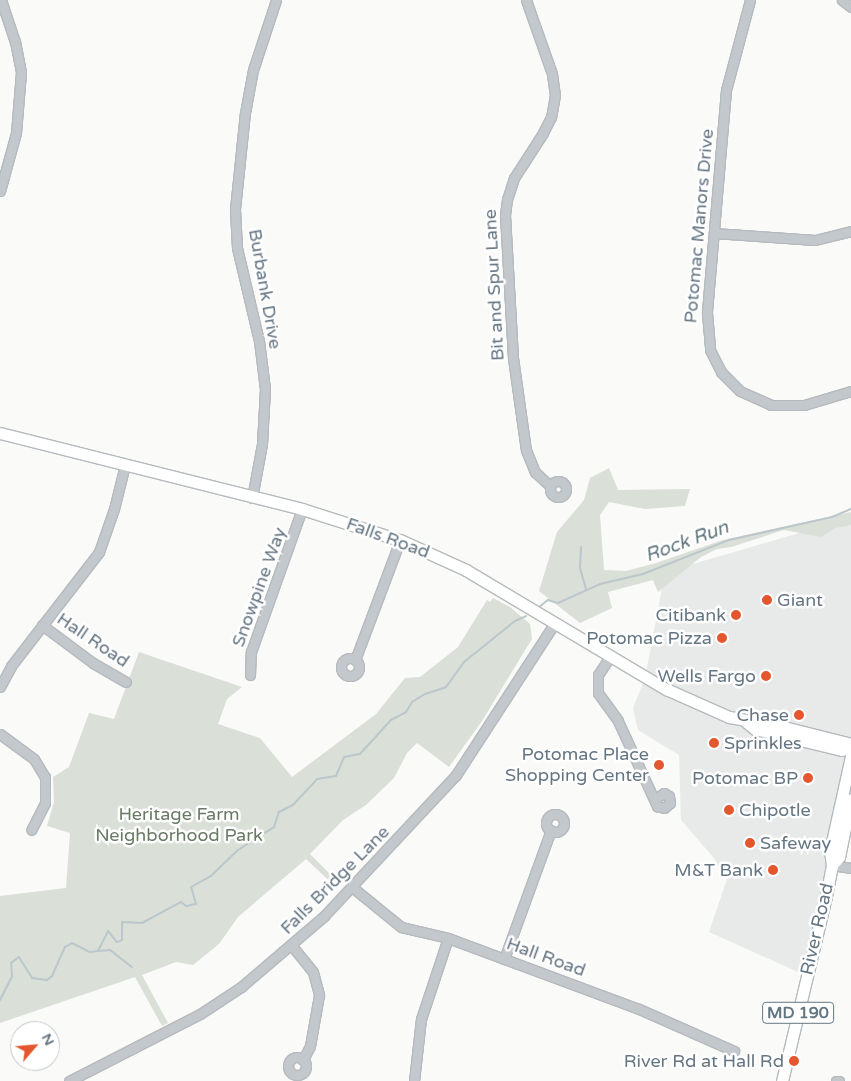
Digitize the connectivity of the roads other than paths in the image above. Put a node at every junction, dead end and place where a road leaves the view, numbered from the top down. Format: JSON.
{"nodes":[{"id":1,"x":1,"y":0,"type":"edge"},
{"id":2,"x":276,"y":0,"type":"edge"},
{"id":3,"x":526,"y":0,"type":"edge"},
{"id":4,"x":750,"y":0,"type":"edge"},
{"id":5,"x":842,"y":0,"type":"edge"},
{"id":6,"x":851,"y":7,"type":"edge"},
{"id":7,"x":1,"y":186,"type":"edge"},
{"id":8,"x":851,"y":231,"type":"edge"},
{"id":9,"x":714,"y":233,"type":"junction"},
{"id":10,"x":851,"y":391,"type":"edge"},
{"id":11,"x":0,"y":433,"type":"edge"},
{"id":12,"x":125,"y":465,"type":"junction"},
{"id":13,"x":550,"y":486,"type":"dead end"},
{"id":14,"x":252,"y":498,"type":"junction"},
{"id":15,"x":302,"y":509,"type":"junction"},
{"id":16,"x":400,"y":540,"type":"junction"},
{"id":17,"x":554,"y":624,"type":"junction"},
{"id":18,"x":42,"y":625,"type":"junction"},
{"id":19,"x":608,"y":658,"type":"junction"},
{"id":20,"x":355,"y":660,"type":"dead end"},
{"id":21,"x":250,"y":675,"type":"dead end"},
{"id":22,"x":126,"y":682,"type":"dead end"},
{"id":23,"x":0,"y":687,"type":"edge"},
{"id":24,"x":745,"y":721,"type":"junction"},
{"id":25,"x":0,"y":734,"type":"edge"},
{"id":26,"x":851,"y":744,"type":"edge"},
{"id":27,"x":851,"y":748,"type":"edge"},
{"id":28,"x":851,"y":756,"type":"edge"},
{"id":29,"x":656,"y":798,"type":"dead end"},
{"id":30,"x":851,"y":799,"type":"edge"},
{"id":31,"x":31,"y":830,"type":"dead end"},
{"id":32,"x":551,"y":830,"type":"dead end"},
{"id":33,"x":832,"y":865,"type":"junction"},
{"id":34,"x":851,"y":868,"type":"edge"},
{"id":35,"x":352,"y":887,"type":"junction"},
{"id":36,"x":448,"y":938,"type":"junction"},
{"id":37,"x":292,"y":946,"type":"junction"},
{"id":38,"x":504,"y":959,"type":"junction"},
{"id":39,"x":734,"y":1051,"type":"dead end"},
{"id":40,"x":303,"y":1060,"type":"dead end"},
{"id":41,"x":84,"y":1078,"type":"edge"},
{"id":42,"x":69,"y":1081,"type":"edge"},
{"id":43,"x":414,"y":1081,"type":"edge"},
{"id":44,"x":785,"y":1081,"type":"edge"}],
"edges":[{"from":1,"to":7,"type":"street"},
{"from":2,"to":14,"type":"street","name":"Burbank Drive"},
{"from":3,"to":13,"type":"street","name":"Bit and Spur Lane"},
{"from":4,"to":9,"type":"street","name":"Potomac Manors Drive"},
{"from":5,"to":6,"type":"street"},
{"from":8,"to":9,"type":"street"},
{"from":9,"to":10,"type":"street","name":"Potomac Manors Drive"},
{"from":11,"to":12,"type":"main road","name":"Falls Road"},
{"from":12,"to":14,"type":"main road","name":"Falls Road"},
{"from":12,"to":18,"type":"street"},
{"from":14,"to":15,"type":"main road","name":"Falls Road"},
{"from":15,"to":16,"type":"main road","name":"Falls Road"},
{"from":15,"to":21,"type":"street","name":"Snowpine Way"},
{"from":16,"to":17,"type":"main road","name":"Falls Road"},
{"from":16,"to":20,"type":"street"},
{"from":17,"to":19,"type":"main road","name":"Falls Road"},
{"from":17,"to":35,"type":"street","name":"Falls Bridge Lane"},
{"from":18,"to":22,"type":"street","name":"Hall Road"},
{"from":18,"to":23,"type":"street"},
{"from":19,"to":24,"type":"main road","name":"Falls Road"},
{"from":19,"to":29,"type":"street"},
{"from":24,"to":26,"type":"main road","name":"Falls Road"},
{"from":24,"to":27,"type":"main road","name":"Falls Road"},
{"from":25,"to":31,"type":"street"},
{"from":28,"to":33,"type":"main road","name":"River Road","number":"MD 190"},
{"from":30,"to":33,"type":"main road","name":"River Road","number":"MD 190"},
{"from":32,"to":38,"type":"street"},
{"from":33,"to":34,"type":"street"},
{"from":33,"to":44,"type":"main road","name":"River Road","number":"MD 190"},
{"from":35,"to":36,"type":"street","name":"Hall Road"},
{"from":35,"to":37,"type":"street","name":"Falls Bridge Lane"},
{"from":36,"to":38,"type":"street","name":"Hall Road"},
{"from":36,"to":43,"type":"street"},
{"from":37,"to":40,"type":"street"},
{"from":37,"to":41,"type":"street","name":"Falls Bridge Lane"},
{"from":38,"to":39,"type":"street","name":"Hall Road"},
{"from":41,"to":42,"type":"street","name":"Falls Bridge Lane"}]}
